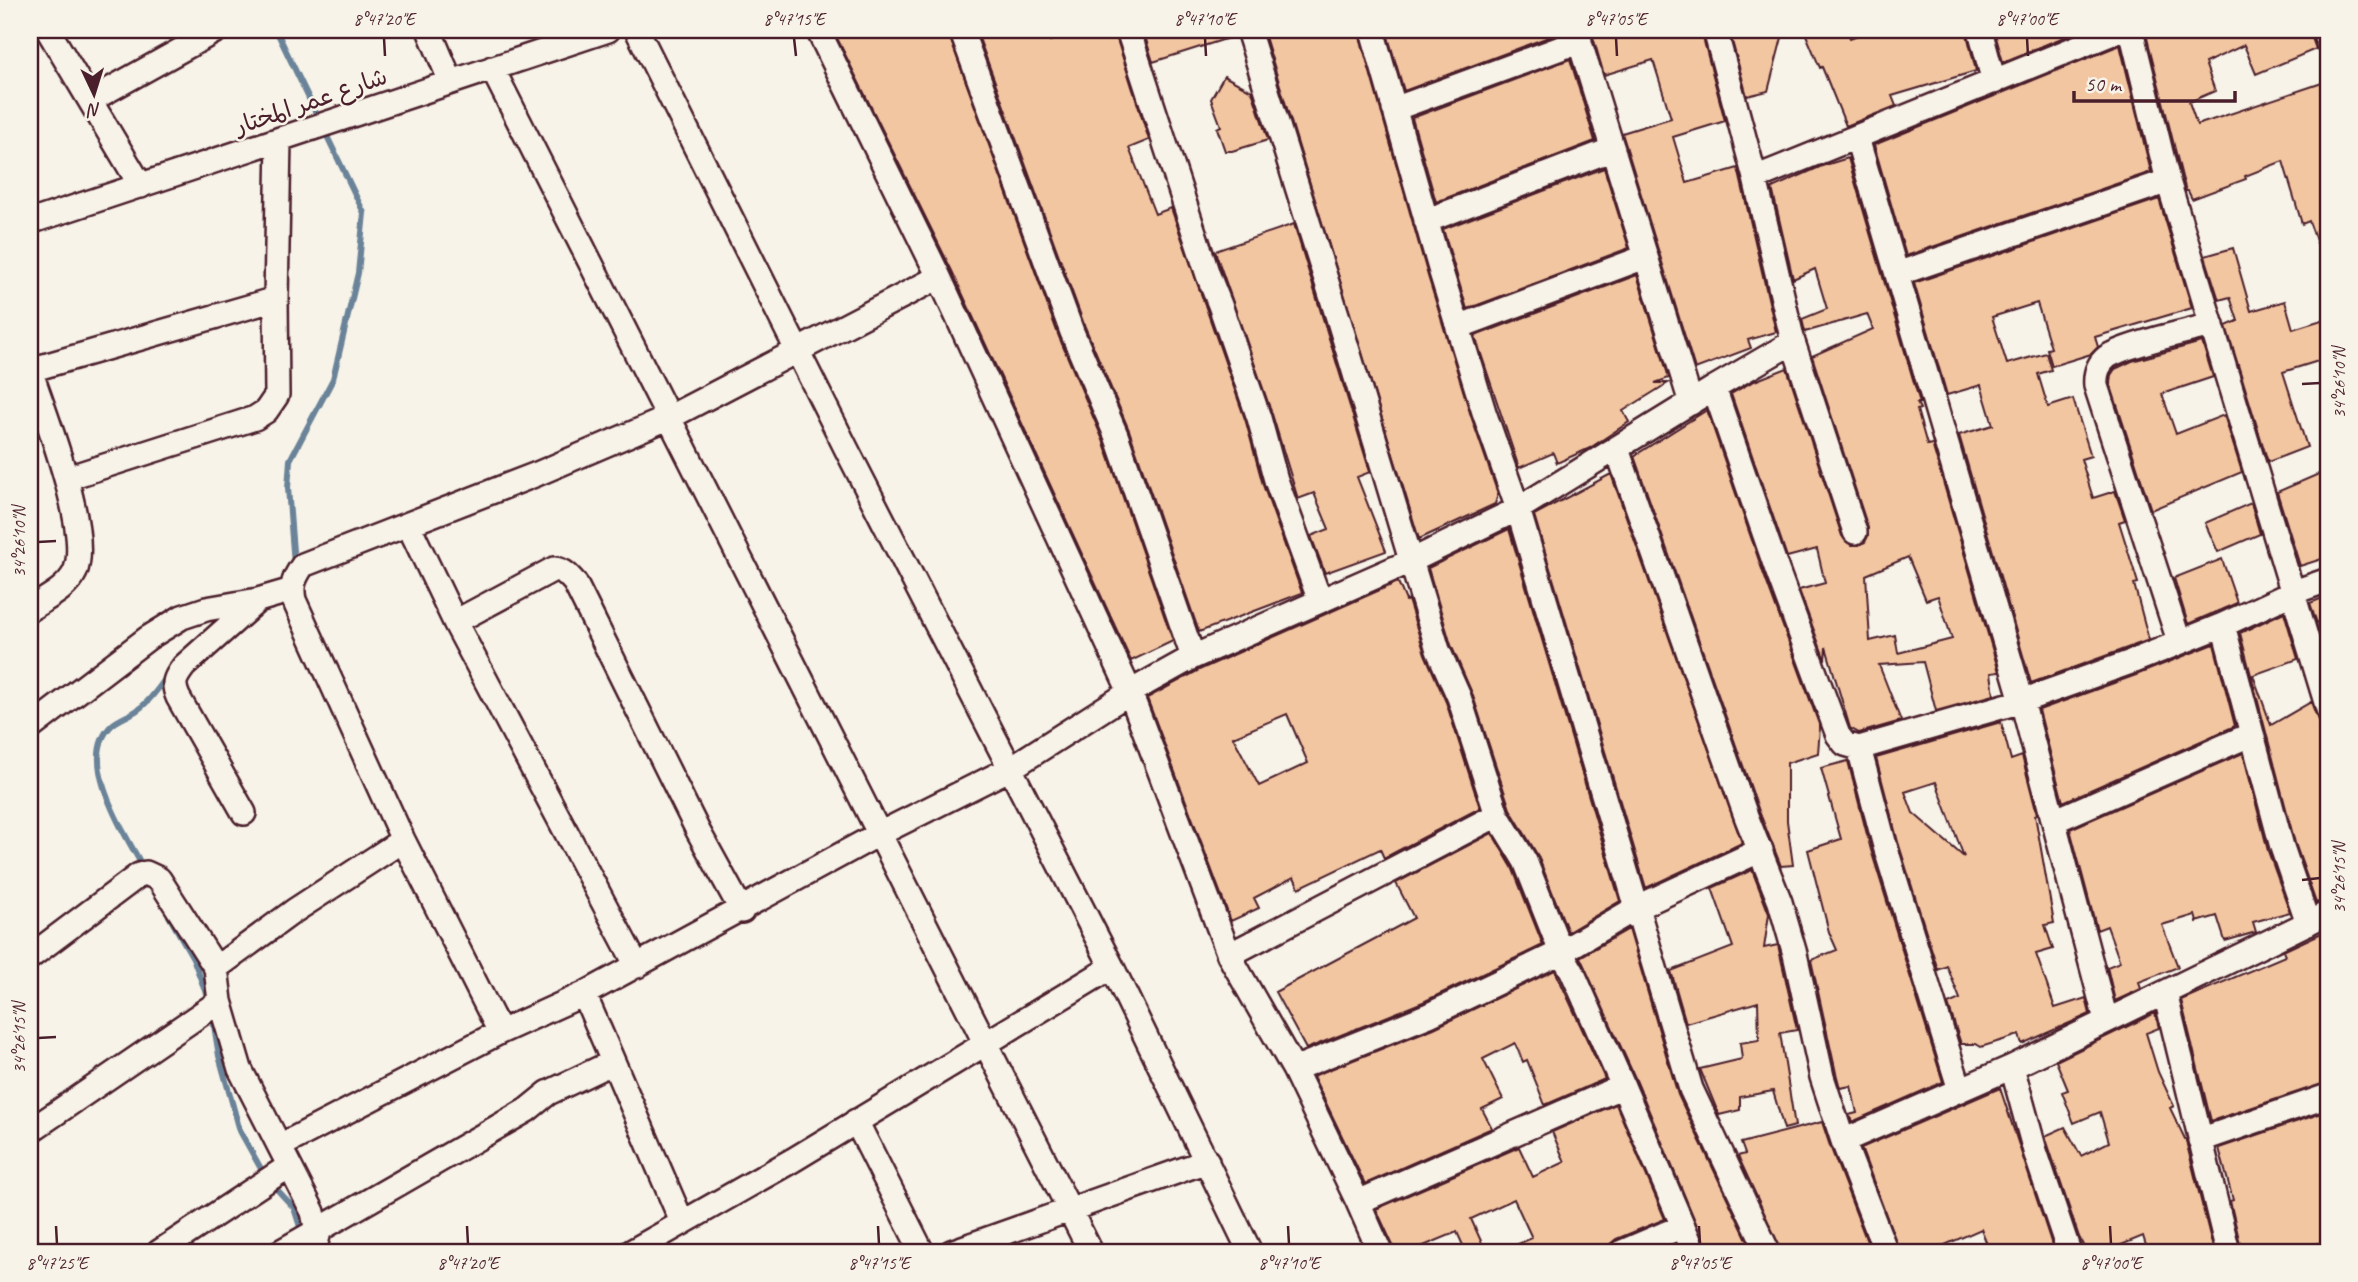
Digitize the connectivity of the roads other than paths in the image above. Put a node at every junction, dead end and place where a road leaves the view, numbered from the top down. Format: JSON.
{"nodes":[{"id":1,"x":48,"y":30,"type":"edge"},
{"id":2,"x":217,"y":30,"type":"edge"},
{"id":3,"x":429,"y":30,"type":"edge"},
{"id":4,"x":608,"y":30,"type":"edge"},
{"id":5,"x":637,"y":30,"type":"edge"},
{"id":6,"x":818,"y":30,"type":"edge"},
{"id":7,"x":961,"y":30,"type":"edge"},
{"id":8,"x":1128,"y":30,"type":"edge"},
{"id":9,"x":1248,"y":30,"type":"edge"},
{"id":10,"x":1372,"y":30,"type":"edge"},
{"id":11,"x":1715,"y":30,"type":"edge"},
{"id":12,"x":1980,"y":30,"type":"edge"},
{"id":13,"x":2120,"y":30,"type":"edge"},
{"id":14,"x":2131,"y":30,"type":"edge"},
{"id":15,"x":2324,"y":30,"type":"edge"},
{"id":16,"x":1578,"y":35,"type":"edge"},
{"id":17,"x":2079,"y":38,"type":"edge"},
{"id":18,"x":2328,"y":42,"type":"edge"},
{"id":19,"x":492,"y":68,"type":"junction"},
{"id":20,"x":452,"y":82,"type":"junction"},
{"id":21,"x":1994,"y":82,"type":"junction"},
{"id":22,"x":91,"y":100,"type":"junction"},
{"id":23,"x":1394,"y":109,"type":"junction"},
{"id":24,"x":1857,"y":138,"type":"junction"},
{"id":25,"x":279,"y":140,"type":"junction"},
{"id":26,"x":1613,"y":149,"type":"junction"},
{"id":27,"x":1755,"y":178,"type":"junction"},
{"id":28,"x":2168,"y":181,"type":"junction"},
{"id":29,"x":141,"y":186,"type":"junction"},
{"id":30,"x":1426,"y":221,"type":"junction"},
{"id":31,"x":30,"y":222,"type":"edge"},
{"id":32,"x":1645,"y":257,"type":"junction"},
{"id":33,"x":1897,"y":274,"type":"junction"},
{"id":34,"x":939,"y":277,"type":"junction"},
{"id":35,"x":276,"y":299,"type":"junction"},
{"id":36,"x":2212,"y":325,"type":"junction"},
{"id":37,"x":1458,"y":327,"type":"junction"},
{"id":38,"x":1793,"y":342,"type":"junction"},
{"id":39,"x":798,"y":352,"type":"junction"},
{"id":40,"x":1714,"y":388,"type":"junction"},
{"id":41,"x":1691,"y":403,"type":"junction"},
{"id":42,"x":668,"y":418,"type":"junction"},
{"id":43,"x":1617,"y":449,"type":"junction"},
{"id":44,"x":67,"y":478,"type":"junction"},
{"id":45,"x":1518,"y":509,"type":"junction"},
{"id":46,"x":409,"y":526,"type":"junction"},
{"id":47,"x":1855,"y":532,"type":"dead end"},
{"id":48,"x":1411,"y":561,"type":"junction"},
{"id":49,"x":2328,"y":580,"type":"edge"},
{"id":50,"x":292,"y":590,"type":"junction"},
{"id":51,"x":2294,"y":592,"type":"junction"},
{"id":52,"x":258,"y":600,"type":"junction"},
{"id":53,"x":1320,"y":601,"type":"junction"},
{"id":54,"x":30,"y":609,"type":"edge"},
{"id":55,"x":455,"y":622,"type":"junction"},
{"id":56,"x":2223,"y":625,"type":"junction"},
{"id":57,"x":2179,"y":641,"type":"junction"},
{"id":58,"x":1193,"y":657,"type":"junction"},
{"id":59,"x":1130,"y":692,"type":"junction"},
{"id":60,"x":2022,"y":701,"type":"junction"},
{"id":61,"x":2328,"y":709,"type":"edge"},
{"id":62,"x":30,"y":728,"type":"edge"},
{"id":63,"x":2252,"y":734,"type":"junction"},
{"id":64,"x":1859,"y":748,"type":"junction"},
{"id":65,"x":1011,"y":768,"type":"junction"},
{"id":66,"x":244,"y":813,"type":"dead end"},
{"id":67,"x":1497,"y":815,"type":"junction"},
{"id":68,"x":2054,"y":821,"type":"junction"},
{"id":69,"x":879,"y":834,"type":"junction"},
{"id":70,"x":403,"y":840,"type":"junction"},
{"id":71,"x":1761,"y":850,"type":"junction"},
{"id":72,"x":1638,"y":907,"type":"junction"},
{"id":73,"x":742,"y":911,"type":"junction"},
{"id":74,"x":2318,"y":918,"type":"edge"},
{"id":75,"x":1561,"y":952,"type":"junction"},
{"id":76,"x":1229,"y":955,"type":"junction"},
{"id":77,"x":30,"y":957,"type":"edge"},
{"id":78,"x":638,"y":966,"type":"junction"},
{"id":79,"x":1112,"y":967,"type":"junction"},
{"id":80,"x":216,"y":968,"type":"junction"},
{"id":81,"x":2165,"y":993,"type":"junction"},
{"id":82,"x":584,"y":995,"type":"junction"},
{"id":83,"x":220,"y":1001,"type":"junction"},
{"id":84,"x":2106,"y":1020,"type":"junction"},
{"id":85,"x":500,"y":1032,"type":"junction"},
{"id":86,"x":983,"y":1043,"type":"junction"},
{"id":87,"x":613,"y":1062,"type":"junction"},
{"id":88,"x":2012,"y":1067,"type":"junction"},
{"id":89,"x":1294,"y":1069,"type":"junction"},
{"id":90,"x":1623,"y":1086,"type":"junction"},
{"id":91,"x":1960,"y":1090,"type":"junction"},
{"id":92,"x":2328,"y":1096,"type":"edge"},
{"id":93,"x":856,"y":1121,"type":"junction"},
{"id":94,"x":30,"y":1131,"type":"edge"},
{"id":95,"x":2200,"y":1140,"type":"junction"},
{"id":96,"x":1843,"y":1141,"type":"junction"},
{"id":97,"x":285,"y":1156,"type":"junction"},
{"id":98,"x":1207,"y":1161,"type":"junction"},
{"id":99,"x":1358,"y":1202,"type":"junction"},
{"id":100,"x":1069,"y":1209,"type":"junction"},
{"id":101,"x":682,"y":1222,"type":"junction"},
{"id":102,"x":1683,"y":1226,"type":"junction"},
{"id":103,"x":320,"y":1243,"type":"edge"},
{"id":104,"x":159,"y":1252,"type":"edge"},
{"id":105,"x":280,"y":1252,"type":"edge"},
{"id":106,"x":631,"y":1252,"type":"edge"},
{"id":107,"x":922,"y":1252,"type":"edge"},
{"id":108,"x":951,"y":1252,"type":"edge"},
{"id":109,"x":1091,"y":1252,"type":"edge"},
{"id":110,"x":1250,"y":1252,"type":"edge"},
{"id":111,"x":1380,"y":1252,"type":"edge"},
{"id":112,"x":1622,"y":1252,"type":"edge"},
{"id":113,"x":1694,"y":1252,"type":"edge"},
{"id":114,"x":1768,"y":1252,"type":"edge"},
{"id":115,"x":1886,"y":1252,"type":"edge"},
{"id":116,"x":2069,"y":1252,"type":"edge"},
{"id":117,"x":2228,"y":1252,"type":"edge"}],
"edges":[{"from":1,"to":22,"type":"street"},
{"from":2,"to":22,"type":"street"},
{"from":3,"to":20,"type":"street"},
{"from":4,"to":19,"type":"street","name":"شارع عمر المختار"},
{"from":5,"to":39,"type":"street"},
{"from":6,"to":34,"type":"street"},
{"from":7,"to":58,"type":"street"},
{"from":8,"to":53,"type":"street"},
{"from":9,"to":48,"type":"street"},
{"from":10,"to":23,"type":"street"},
{"from":11,"to":27,"type":"street"},
{"from":12,"to":21,"type":"street"},
{"from":13,"to":17,"type":"street"},
{"from":14,"to":28,"type":"street"},
{"from":15,"to":18,"type":"street"},
{"from":16,"to":23,"type":"street"},
{"from":16,"to":26,"type":"street"},
{"from":17,"to":21,"type":"street"},
{"from":19,"to":20,"type":"street","name":"شارع عمر المختار"},
{"from":19,"to":42,"type":"street"},
{"from":20,"to":25,"type":"street","name":"شارع عمر المختار"},
{"from":21,"to":24,"type":"street"},
{"from":22,"to":29,"type":"street"},
{"from":23,"to":30,"type":"street"},
{"from":24,"to":27,"type":"street"},
{"from":24,"to":33,"type":"street"},
{"from":25,"to":29,"type":"street","name":"شارع عمر المختار"},
{"from":25,"to":35,"type":"street"},
{"from":26,"to":30,"type":"street"},
{"from":26,"to":32,"type":"street"},
{"from":27,"to":38,"type":"street"},
{"from":28,"to":33,"type":"street"},
{"from":28,"to":36,"type":"street"},
{"from":29,"to":31,"type":"street","name":"شارع عمر المختار"},
{"from":30,"to":37,"type":"street"},
{"from":32,"to":37,"type":"street"},
{"from":32,"to":41,"type":"street"},
{"from":33,"to":60,"type":"street"},
{"from":34,"to":39,"type":"street"},
{"from":34,"to":59,"type":"street"},
{"from":35,"to":44,"type":"street"},
{"from":35,"to":44,"type":"street"},
{"from":36,"to":51,"type":"street"},
{"from":36,"to":57,"type":"street"},
{"from":37,"to":45,"type":"street"},
{"from":38,"to":40,"type":"street"},
{"from":38,"to":47,"type":"street"},
{"from":39,"to":42,"type":"street"},
{"from":39,"to":65,"type":"street"},
{"from":40,"to":41,"type":"street"},
{"from":40,"to":64,"type":"street"},
{"from":41,"to":43,"type":"street"},
{"from":42,"to":46,"type":"street"},
{"from":42,"to":69,"type":"street"},
{"from":43,"to":45,"type":"street"},
{"from":43,"to":71,"type":"street"},
{"from":44,"to":54,"type":"street"},
{"from":45,"to":48,"type":"street"},
{"from":45,"to":72,"type":"street"},
{"from":46,"to":50,"type":"street"},
{"from":46,"to":55,"type":"street"},
{"from":48,"to":53,"type":"street"},
{"from":48,"to":67,"type":"street"},
{"from":49,"to":51,"type":"street"},
{"from":50,"to":52,"type":"street"},
{"from":50,"to":70,"type":"street"},
{"from":51,"to":56,"type":"street"},
{"from":51,"to":61,"type":"street"},
{"from":52,"to":62,"type":"street"},
{"from":52,"to":66,"type":"street"},
{"from":53,"to":58,"type":"street"},
{"from":55,"to":73,"type":"street"},
{"from":55,"to":78,"type":"street"},
{"from":56,"to":57,"type":"street"},
{"from":56,"to":63,"type":"street"},
{"from":57,"to":60,"type":"street"},
{"from":58,"to":59,"type":"street"},
{"from":59,"to":65,"type":"street"},
{"from":59,"to":76,"type":"street"},
{"from":60,"to":64,"type":"street"},
{"from":60,"to":68,"type":"street"},
{"from":63,"to":68,"type":"street"},
{"from":63,"to":74,"type":"street"},
{"from":64,"to":91,"type":"street"},
{"from":65,"to":69,"type":"street"},
{"from":65,"to":79,"type":"street"},
{"from":67,"to":75,"type":"street"},
{"from":67,"to":76,"type":"street"},
{"from":68,"to":84,"type":"street"},
{"from":69,"to":73,"type":"street"},
{"from":69,"to":86,"type":"street"},
{"from":70,"to":80,"type":"street"},
{"from":70,"to":85,"type":"street"},
{"from":71,"to":72,"type":"street"},
{"from":71,"to":96,"type":"street"},
{"from":72,"to":75,"type":"street"},
{"from":72,"to":114,"type":"street"},
{"from":73,"to":78,"type":"street"},
{"from":74,"to":81,"type":"street"},
{"from":75,"to":89,"type":"street"},
{"from":75,"to":90,"type":"street"},
{"from":76,"to":89,"type":"street"},
{"from":77,"to":80,"type":"street"},
{"from":78,"to":82,"type":"street"},
{"from":79,"to":86,"type":"street"},
{"from":79,"to":98,"type":"street"},
{"from":80,"to":83,"type":"street"},
{"from":81,"to":84,"type":"street"},
{"from":81,"to":95,"type":"street"},
{"from":82,"to":85,"type":"street"},
{"from":82,"to":87,"type":"street"},
{"from":83,"to":94,"type":"street"},
{"from":83,"to":97,"type":"street"},
{"from":84,"to":88,"type":"street"},
{"from":85,"to":97,"type":"street"},
{"from":86,"to":93,"type":"street"},
{"from":86,"to":100,"type":"street"},
{"from":87,"to":101,"type":"street"},
{"from":87,"to":103,"type":"street"},
{"from":88,"to":91,"type":"street"},
{"from":88,"to":116,"type":"street"},
{"from":89,"to":99,"type":"street"},
{"from":90,"to":99,"type":"street"},
{"from":90,"to":102,"type":"street"},
{"from":91,"to":96,"type":"street"},
{"from":92,"to":95,"type":"street"},
{"from":93,"to":101,"type":"street"},
{"from":93,"to":107,"type":"street"},
{"from":95,"to":117,"type":"street"},
{"from":96,"to":115,"type":"street"},
{"from":97,"to":103,"type":"street"},
{"from":97,"to":104,"type":"street"},
{"from":98,"to":100,"type":"street"},
{"from":98,"to":110,"type":"street"},
{"from":99,"to":111,"type":"street"},
{"from":100,"to":108,"type":"street"},
{"from":100,"to":109,"type":"street"},
{"from":101,"to":106,"type":"street"},
{"from":102,"to":112,"type":"street"},
{"from":102,"to":113,"type":"street"},
{"from":103,"to":105,"type":"street"}]}
